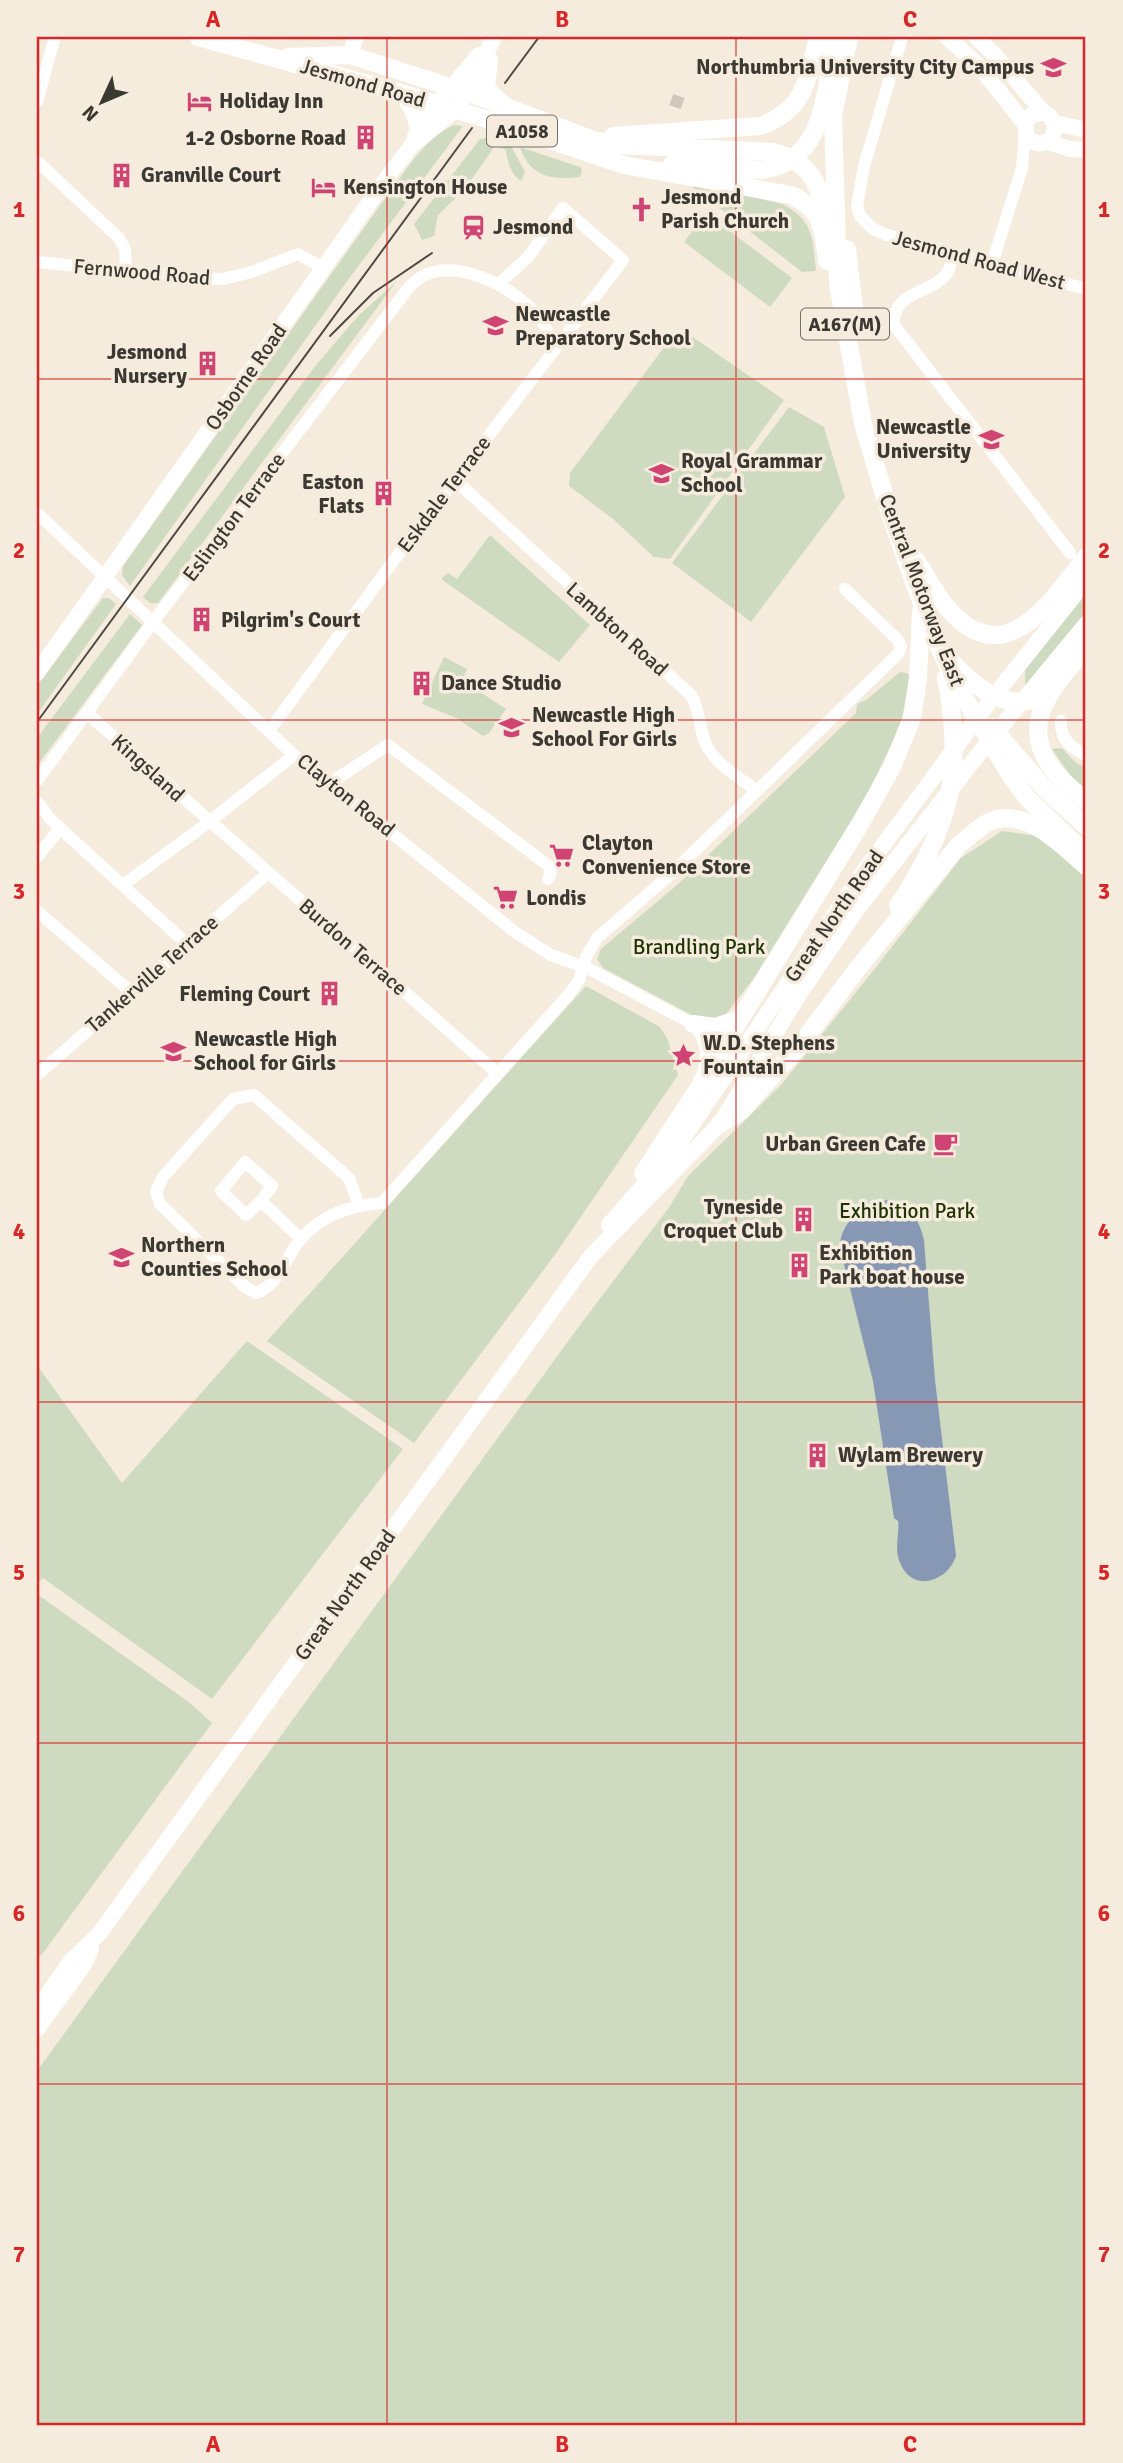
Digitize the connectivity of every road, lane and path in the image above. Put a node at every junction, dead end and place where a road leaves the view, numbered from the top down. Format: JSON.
{"nodes":[{"id":1,"x":55,"y":37,"type":"edge"},
{"id":2,"x":198,"y":37,"type":"edge"},
{"id":3,"x":356,"y":37,"type":"edge"},
{"id":4,"x":494,"y":37,"type":"edge"},
{"id":5,"x":849,"y":37,"type":"edge"},
{"id":6,"x":855,"y":37,"type":"edge"},
{"id":7,"x":947,"y":37,"type":"edge"},
{"id":8,"x":976,"y":37,"type":"edge"},
{"id":9,"x":823,"y":38,"type":"edge"},
{"id":10,"x":901,"y":41,"type":"dead end"},
{"id":11,"x":350,"y":55,"type":"junction"},
{"id":12,"x":270,"y":57,"type":"junction"},
{"id":13,"x":459,"y":90,"type":"junction"},
{"id":14,"x":402,"y":94,"type":"junction"},
{"id":15,"x":37,"y":102,"type":"edge"},
{"id":16,"x":437,"y":104,"type":"junction"},
{"id":17,"x":511,"y":108,"type":"junction"},
{"id":18,"x":455,"y":110,"type":"junction"},
{"id":19,"x":1049,"y":118,"type":"junction"},
{"id":20,"x":1025,"y":129,"type":"junction"},
{"id":21,"x":565,"y":130,"type":"junction"},
{"id":22,"x":1086,"y":130,"type":"edge"},
{"id":23,"x":415,"y":137,"type":"junction"},
{"id":24,"x":1046,"y":143,"type":"junction"},
{"id":25,"x":1086,"y":150,"type":"edge"},
{"id":26,"x":589,"y":153,"type":"junction"},
{"id":27,"x":37,"y":161,"type":"edge"},
{"id":28,"x":1021,"y":167,"type":"junction"},
{"id":29,"x":953,"y":254,"type":"junction"},
{"id":30,"x":37,"y":262,"type":"edge"},
{"id":31,"x":992,"y":264,"type":"junction"},
{"id":32,"x":323,"y":268,"type":"junction"},
{"id":33,"x":126,"y":271,"type":"junction"},
{"id":34,"x":499,"y":284,"type":"junction"},
{"id":35,"x":1086,"y":289,"type":"edge"},
{"id":36,"x":552,"y":351,"type":"junction"},
{"id":37,"x":863,"y":383,"type":"junction"},
{"id":38,"x":863,"y":424,"type":"junction"},
{"id":39,"x":455,"y":480,"type":"junction"},
{"id":40,"x":37,"y":513,"type":"edge"},
{"id":41,"x":1078,"y":555,"type":"edge"},
{"id":42,"x":915,"y":559,"type":"junction"},
{"id":43,"x":105,"y":577,"type":"junction"},
{"id":44,"x":1086,"y":581,"type":"edge"},
{"id":45,"x":845,"y":589,"type":"dead end"},
{"id":46,"x":925,"y":598,"type":"junction"},
{"id":47,"x":153,"y":622,"type":"junction"},
{"id":48,"x":1086,"y":624,"type":"edge"},
{"id":49,"x":936,"y":641,"type":"junction"},
{"id":50,"x":1086,"y":648,"type":"edge"},
{"id":51,"x":37,"y":673,"type":"edge"},
{"id":52,"x":1044,"y":693,"type":"junction"},
{"id":53,"x":88,"y":714,"type":"junction"},
{"id":54,"x":1061,"y":721,"type":"dead end"},
{"id":55,"x":269,"y":731,"type":"junction"},
{"id":56,"x":294,"y":755,"type":"junction"},
{"id":57,"x":1086,"y":755,"type":"edge"},
{"id":58,"x":1013,"y":765,"type":"junction"},
{"id":59,"x":37,"y":781,"type":"edge"},
{"id":60,"x":330,"y":783,"type":"junction"},
{"id":61,"x":757,"y":791,"type":"junction"},
{"id":62,"x":37,"y":801,"type":"edge"},
{"id":63,"x":1086,"y":801,"type":"edge"},
{"id":64,"x":209,"y":822,"type":"junction"},
{"id":65,"x":1086,"y":826,"type":"edge"},
{"id":66,"x":60,"y":828,"type":"junction"},
{"id":67,"x":1086,"y":854,"type":"edge"},
{"id":68,"x":37,"y":857,"type":"edge"},
{"id":69,"x":1086,"y":866,"type":"edge"},
{"id":70,"x":268,"y":873,"type":"junction"},
{"id":71,"x":548,"y":879,"type":"dead end"},
{"id":72,"x":123,"y":885,"type":"junction"},
{"id":73,"x":851,"y":903,"type":"junction"},
{"id":74,"x":37,"y":911,"type":"edge"},
{"id":75,"x":837,"y":922,"type":"junction"},
{"id":76,"x":876,"y":943,"type":"junction"},
{"id":77,"x":187,"y":944,"type":"junction"},
{"id":78,"x":583,"y":967,"type":"junction"},
{"id":79,"x":131,"y":992,"type":"junction"},
{"id":80,"x":740,"y":1019,"type":"junction"},
{"id":81,"x":693,"y":1024,"type":"junction"},
{"id":82,"x":497,"y":1073,"type":"junction"},
{"id":83,"x":37,"y":1075,"type":"edge"},
{"id":84,"x":702,"y":1081,"type":"junction"},
{"id":85,"x":720,"y":1124,"type":"junction"},
{"id":86,"x":261,"y":1201,"type":"dead end"},
{"id":87,"x":359,"y":1205,"type":"junction"},
{"id":88,"x":602,"y":1233,"type":"junction"},
{"id":89,"x":301,"y":1239,"type":"junction"},
{"id":90,"x":591,"y":1256,"type":"junction"},
{"id":91,"x":44,"y":1999,"type":"edge"},
{"id":92,"x":37,"y":2029,"type":"edge"}],
"edges":[{"from":1,"to":15,"type":"street"},
{"from":2,"to":12,"type":"highway","name":"Jesmond Road","number":"A1058"},
{"from":3,"to":11,"type":"main road"},
{"from":4,"to":13,"type":"main road"},
{"from":4,"to":17,"type":"main road"},
{"from":5,"to":38,"type":"highway","name":"Central Motorway East","number":"A167(M)"},
{"from":6,"to":37,"type":"highway","name":"Central Motorway East","number":"A167(M)"},
{"from":7,"to":20,"type":"main road"},
{"from":8,"to":19,"type":"main road"},
{"from":9,"to":21,"type":"highway"},
{"from":9,"to":26,"type":"highway"},
{"from":10,"to":29,"type":"street","name":"Jesmond Road West"},
{"from":11,"to":12,"type":"highway","name":"Jesmond Road","number":"A1058"},
{"from":11,"to":13,"type":"highway","name":"Jesmond Road","number":"A1058"},
{"from":11,"to":14,"type":"highway","number":"A1058"},
{"from":12,"to":14,"type":"highway","name":"Jesmond Road","number":"A1058"},
{"from":13,"to":16,"type":"main road"},
{"from":13,"to":17,"type":"highway","number":"A1058"},
{"from":13,"to":18,"type":"main road","name":"Osborne Road"},
{"from":14,"to":16,"type":"highway","name":"Jesmond Road","number":"A1058"},
{"from":14,"to":23,"type":"main road"},
{"from":16,"to":18,"type":"highway","name":"Jesmond Road","number":"A1058"},
{"from":16,"to":23,"type":"main road"},
{"from":17,"to":21,"type":"highway","number":"A1058"},
{"from":18,"to":23,"type":"main road","name":"Osborne Road"},
{"from":18,"to":26,"type":"highway","number":"A1058"},
{"from":19,"to":20,"type":"main road"},
{"from":19,"to":22,"type":"main road"},
{"from":19,"to":24,"type":"main road"},
{"from":20,"to":24,"type":"main road"},
{"from":20,"to":28,"type":"street"},
{"from":21,"to":37,"type":"highway","number":"A167(M)"},
{"from":23,"to":32,"type":"main road","name":"Osborne Road"},
{"from":24,"to":25,"type":"main road"},
{"from":24,"to":28,"type":"street"},
{"from":26,"to":38,"type":"highway","number":"A167(M)"},
{"from":27,"to":33,"type":"street"},
{"from":28,"to":31,"type":"street"},
{"from":29,"to":31,"type":"street","name":"Jesmond Road West"},
{"from":29,"to":41,"type":"street"},
{"from":30,"to":33,"type":"street","name":"Fernwood Road"},
{"from":31,"to":35,"type":"street","name":"Jesmond Road West"},
{"from":32,"to":33,"type":"street","name":"Fernwood Road"},
{"from":32,"to":43,"type":"main road","name":"Osborne Road"},
{"from":34,"to":36,"type":"street"},
{"from":34,"to":36,"type":"street","name":"Eskdale Terrace"},
{"from":34,"to":47,"type":"street","name":"Eslington Terrace"},
{"from":36,"to":39,"type":"street","name":"Eskdale Terrace"},
{"from":37,"to":42,"type":"highway","name":"Central Motorway East","number":"A167(M)"},
{"from":38,"to":46,"type":"highway","name":"Central Motorway East","number":"A167(M)"},
{"from":39,"to":55,"type":"street","name":"Eskdale Terrace"},
{"from":39,"to":61,"type":"street","name":"Lambton Road"},
{"from":40,"to":43,"type":"street","name":"Clayton Road"},
{"from":41,"to":42,"type":"highway","number":"A167(M)"},
{"from":42,"to":46,"type":"highway","name":"Central Motorway East","number":"A167(M)"},
{"from":43,"to":47,"type":"street","name":"Clayton Road"},
{"from":43,"to":51,"type":"main road","name":"Osborne Road"},
{"from":44,"to":73,"type":"main road","name":"Great North Road"},
{"from":45,"to":61,"type":"street"},
{"from":46,"to":49,"type":"highway","name":"Central Motorway East","number":"A167(M)"},
{"from":46,"to":58,"type":"highway","name":"Central Motorway East","number":"A167(M)"},
{"from":46,"to":76,"type":"highway","number":"A167(M)"},
{"from":46,"to":80,"type":"highway","number":"A167(M)"},
{"from":47,"to":53,"type":"street","name":"Eslington Terrace"},
{"from":47,"to":55,"type":"street","name":"Clayton Road"},
{"from":48,"to":73,"type":"main road","name":"Great North Road"},
{"from":49,"to":52,"type":"highway","number":"A167(M)"},
{"from":49,"to":58,"type":"highway","name":"Central Motorway East","number":"A167(M)"},
{"from":50,"to":52,"type":"highway"},
{"from":52,"to":63,"type":"highway"},
{"from":53,"to":59,"type":"street","name":"Eslington Terrace"},
{"from":53,"to":64,"type":"street","name":"Kingsland"},
{"from":54,"to":57,"type":"street"},
{"from":55,"to":56,"type":"street","name":"Clayton Road"},
{"from":56,"to":60,"type":"street","name":"Clayton Road"},
{"from":56,"to":64,"type":"street"},
{"from":58,"to":65,"type":"highway","name":"Central Motorway East","number":"A167(M)"},
{"from":58,"to":67,"type":"highway","name":"Central Motorway East","number":"A167(M)"},
{"from":60,"to":71,"type":"street"},
{"from":60,"to":78,"type":"street","name":"Clayton Road"},
{"from":61,"to":78,"type":"street"},
{"from":62,"to":66,"type":"street"},
{"from":64,"to":70,"type":"street","name":"Burdon Terrace"},
{"from":64,"to":72,"type":"street"},
{"from":66,"to":68,"type":"street"},
{"from":66,"to":72,"type":"street"},
{"from":69,"to":76,"type":"highway"},
{"from":70,"to":77,"type":"street","name":"Tankerville Terrace"},
{"from":70,"to":82,"type":"street","name":"Burdon Terrace"},
{"from":72,"to":77,"type":"street"},
{"from":73,"to":75,"type":"main road","name":"Great North Road"},
{"from":74,"to":79,"type":"street"},
{"from":75,"to":85,"type":"main road","name":"Great North Road"},
{"from":75,"to":88,"type":"main road","name":"Great North Road"},
{"from":76,"to":85,"type":"highway"},
{"from":77,"to":79,"type":"street","name":"Tankerville Terrace"},
{"from":78,"to":81,"type":"street","name":"Clayton Road"},
{"from":78,"to":82,"type":"street"},
{"from":79,"to":83,"type":"street","name":"Tankerville Terrace"},
{"from":80,"to":81,"type":"highway"},
{"from":80,"to":84,"type":"highway","number":"A167(M)"},
{"from":81,"to":84,"type":"street"},
{"from":82,"to":87,"type":"street"},
{"from":84,"to":88,"type":"main road"},
{"from":85,"to":90,"type":"main road","name":"Great North Road"},
{"from":86,"to":89,"type":"street"},
{"from":87,"to":89,"type":"street"},
{"from":87,"to":89,"type":"street"},
{"from":88,"to":90,"type":"main road","name":"Great North Road"},
{"from":90,"to":91,"type":"main road","name":"Great North Road"},
{"from":91,"to":92,"type":"main road","name":"Great North Road"}]}
